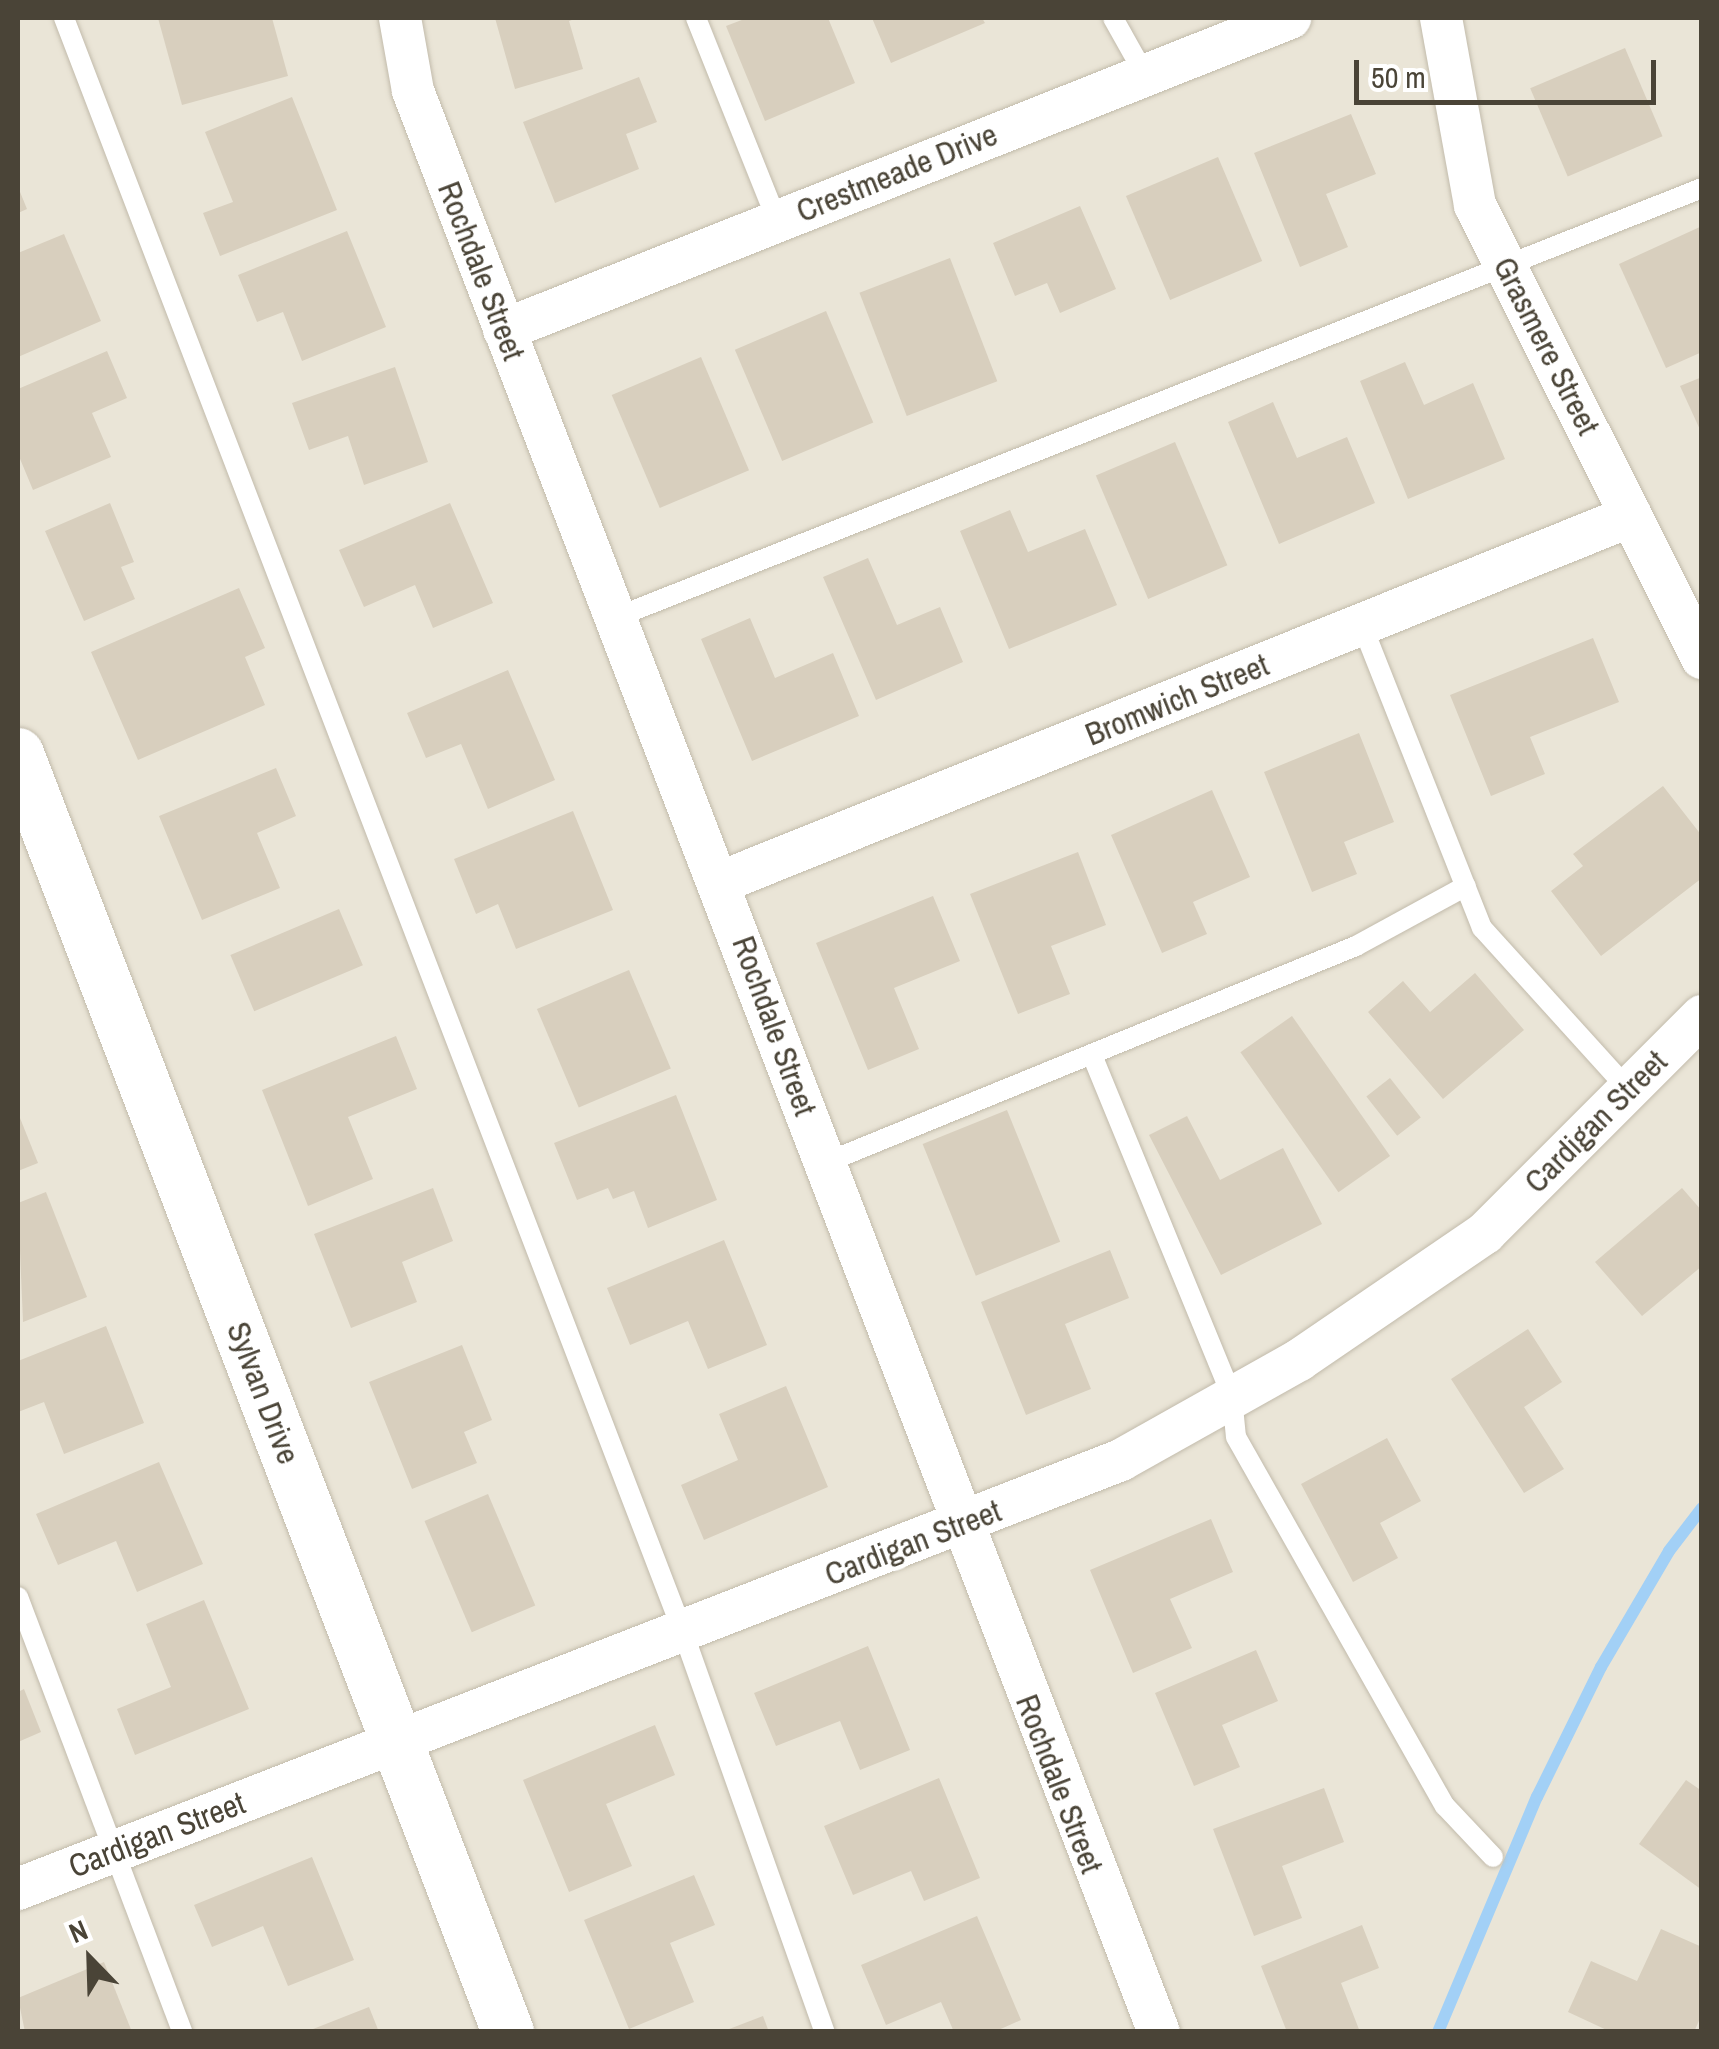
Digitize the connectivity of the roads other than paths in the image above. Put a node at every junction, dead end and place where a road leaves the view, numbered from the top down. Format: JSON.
{"nodes":[{"id":1,"x":64,"y":18,"type":"edge"},
{"id":2,"x":400,"y":18,"type":"edge"},
{"id":3,"x":696,"y":18,"type":"edge"},
{"id":4,"x":1112,"y":18,"type":"edge"},
{"id":5,"x":1290,"y":18,"type":"edge"},
{"id":6,"x":1440,"y":18,"type":"edge"},
{"id":7,"x":1144,"y":75,"type":"junction"},
{"id":8,"x":1702,"y":188,"type":"edge"},
{"id":9,"x":777,"y":221,"type":"junction"},
{"id":10,"x":1506,"y":266,"type":"junction"},
{"id":11,"x":504,"y":330,"type":"junction"},
{"id":12,"x":1631,"y":516,"type":"junction"},
{"id":13,"x":616,"y":617,"type":"junction"},
{"id":14,"x":1362,"y":625,"type":"junction"},
{"id":15,"x":1702,"y":658,"type":"edge"},
{"id":16,"x":18,"y":754,"type":"edge"},
{"id":17,"x":32,"y":832,"type":"edge"},
{"id":18,"x":721,"y":882,"type":"junction"},
{"id":19,"x":1466,"y":886,"type":"junction"},
{"id":20,"x":1702,"y":1016,"type":"edge"},
{"id":21,"x":1092,"y":1054,"type":"junction"},
{"id":22,"x":1628,"y":1089,"type":"junction"},
{"id":23,"x":825,"y":1164,"type":"junction"},
{"id":24,"x":1232,"y":1397,"type":"junction"},
{"id":25,"x":960,"y":1527,"type":"junction"},
{"id":26,"x":18,"y":1597,"type":"edge"},
{"id":27,"x":683,"y":1632,"type":"junction"},
{"id":28,"x":397,"y":1741,"type":"junction"},
{"id":29,"x":118,"y":1850,"type":"junction"},
{"id":30,"x":1493,"y":1857,"type":"dead end"},
{"id":31,"x":18,"y":1889,"type":"edge"},
{"id":32,"x":182,"y":2032,"type":"edge"},
{"id":33,"x":508,"y":2032,"type":"edge"},
{"id":34,"x":824,"y":2032,"type":"edge"},
{"id":35,"x":1158,"y":2032,"type":"edge"}],
"edges":[{"from":1,"to":27,"type":"lane"},
{"from":2,"to":11,"type":"street","name":"Rochdale Street"},
{"from":3,"to":9,"type":"lane"},
{"from":4,"to":7,"type":"lane"},
{"from":5,"to":7,"type":"street","name":"Crestmeade Drive"},
{"from":6,"to":10,"type":"street","name":"Grasmere Street"},
{"from":7,"to":9,"type":"street","name":"Crestmeade Drive"},
{"from":8,"to":10,"type":"lane"},
{"from":9,"to":11,"type":"street","name":"Crestmeade Drive"},
{"from":10,"to":12,"type":"street","name":"Grasmere Street"},
{"from":10,"to":13,"type":"lane"},
{"from":11,"to":13,"type":"street","name":"Rochdale Street"},
{"from":12,"to":14,"type":"street","name":"Bromwich Street"},
{"from":12,"to":15,"type":"street","name":"Grasmere Street"},
{"from":13,"to":18,"type":"street","name":"Rochdale Street"},
{"from":14,"to":18,"type":"street","name":"Bromwich Street"},
{"from":14,"to":19,"type":"lane"},
{"from":16,"to":17,"type":"street","name":"Sylvan Drive"},
{"from":17,"to":28,"type":"street","name":"Sylvan Drive"},
{"from":18,"to":23,"type":"street","name":"Rochdale Street"},
{"from":19,"to":21,"type":"lane"},
{"from":19,"to":22,"type":"lane"},
{"from":20,"to":22,"type":"street","name":"Cardigan Street"},
{"from":21,"to":23,"type":"lane"},
{"from":21,"to":24,"type":"lane"},
{"from":22,"to":24,"type":"street","name":"Cardigan Street"},
{"from":23,"to":25,"type":"street","name":"Rochdale Street"},
{"from":24,"to":25,"type":"street","name":"Cardigan Street"},
{"from":24,"to":30,"type":"lane"},
{"from":25,"to":27,"type":"street","name":"Cardigan Street"},
{"from":25,"to":35,"type":"street","name":"Rochdale Street"},
{"from":26,"to":29,"type":"lane"},
{"from":27,"to":28,"type":"street","name":"Cardigan Street"},
{"from":27,"to":34,"type":"lane"},
{"from":28,"to":29,"type":"street","name":"Cardigan Street"},
{"from":28,"to":33,"type":"street","name":"Sylvan Drive"},
{"from":29,"to":31,"type":"street","name":"Cardigan Street"},
{"from":29,"to":32,"type":"lane"}]}
